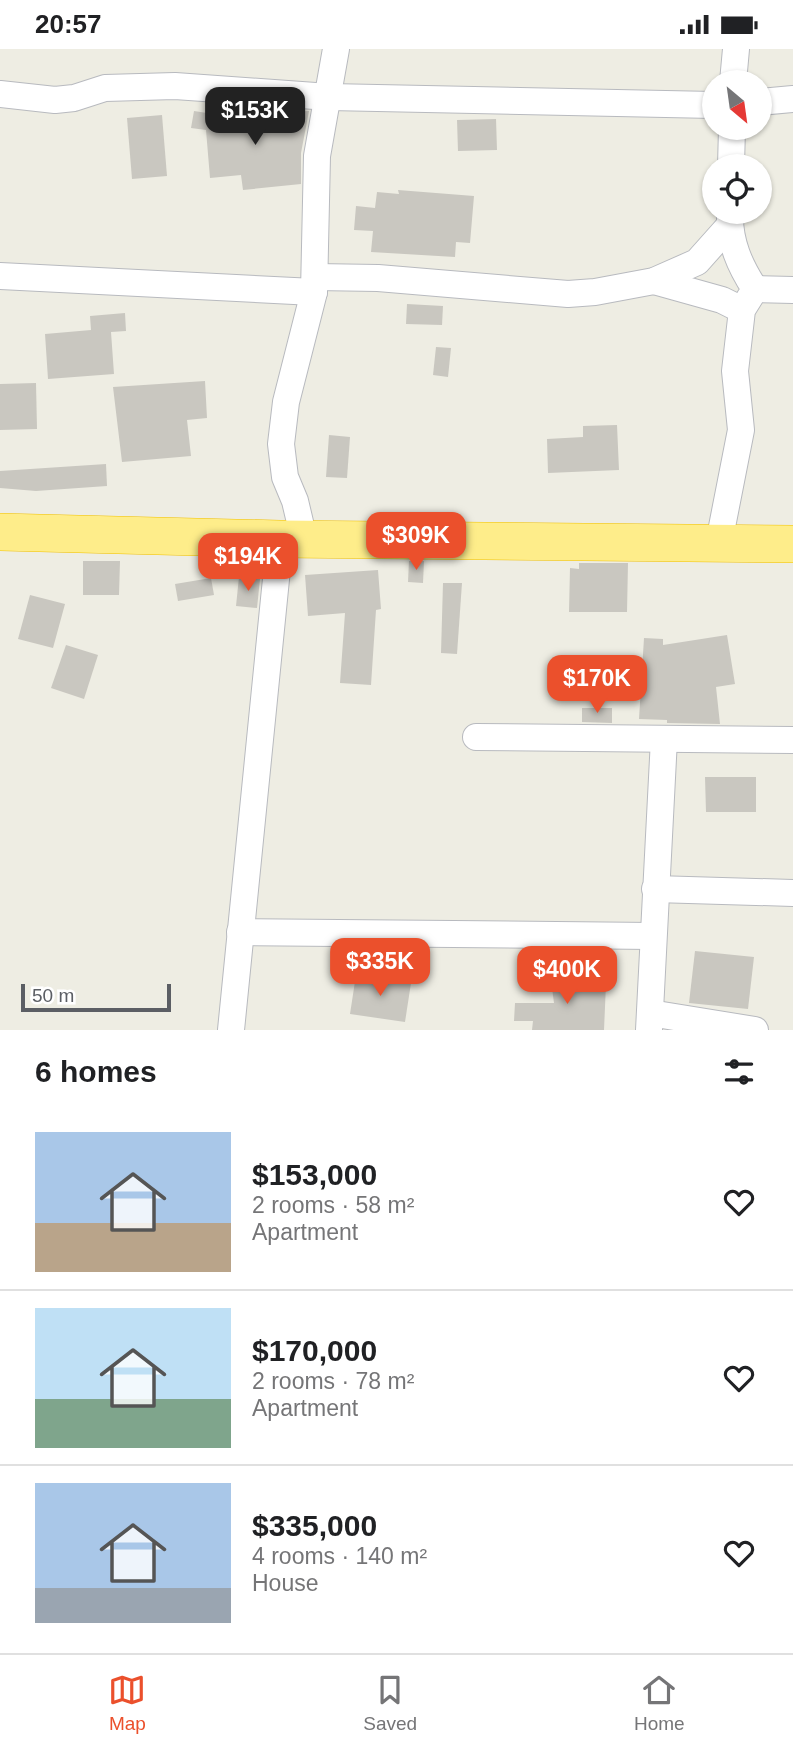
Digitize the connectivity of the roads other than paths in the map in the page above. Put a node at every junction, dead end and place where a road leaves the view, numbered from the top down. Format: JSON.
{"nodes":[{"id":1,"x":336,"y":49,"type":"edge"},
{"id":2,"x":736,"y":49,"type":"edge"},
{"id":3,"x":734,"y":70,"type":"edge"},
{"id":4,"x":0,"y":95,"type":"edge"},
{"id":5,"x":329,"y":97,"type":"junction"},
{"id":6,"x":793,"y":99,"type":"edge"},
{"id":7,"x":772,"y":101,"type":"edge"},
{"id":8,"x":702,"y":105,"type":"edge"},
{"id":9,"x":726,"y":224,"type":"edge"},
{"id":10,"x":731,"y":224,"type":"edge"},
{"id":11,"x":0,"y":276,"type":"edge"},
{"id":12,"x":654,"y":281,"type":"junction"},
{"id":13,"x":315,"y":285,"type":"junction"},
{"id":14,"x":793,"y":291,"type":"edge"},
{"id":15,"x":748,"y":300,"type":"junction"},
{"id":16,"x":0,"y":532,"type":"edge"},
{"id":17,"x":292,"y":539,"type":"junction"},
{"id":18,"x":719,"y":542,"type":"junction"},
{"id":19,"x":793,"y":544,"type":"edge"},
{"id":20,"x":476,"y":737,"type":"dead end"},
{"id":21,"x":663,"y":739,"type":"junction"},
{"id":22,"x":793,"y":740,"type":"edge"},
{"id":23,"x":655,"y":889,"type":"junction"},
{"id":24,"x":793,"y":893,"type":"edge"},
{"id":25,"x":240,"y":932,"type":"junction"},
{"id":26,"x":653,"y":936,"type":"junction"},
{"id":27,"x":650,"y":1022,"type":"edge"},
{"id":28,"x":231,"y":1030,"type":"edge"},
{"id":29,"x":755,"y":1030,"type":"edge"}],
"edges":[{"from":1,"to":5,"type":"street"},
{"from":2,"to":3,"type":"street"},
{"from":4,"to":5,"type":"street"},
{"from":5,"to":8,"type":"street"},
{"from":5,"to":13,"type":"street"},
{"from":6,"to":7,"type":"street"},
{"from":9,"to":12,"type":"street"},
{"from":10,"to":15,"type":"street"},
{"from":11,"to":13,"type":"street"},
{"from":12,"to":13,"type":"street"},
{"from":12,"to":15,"type":"street"},
{"from":13,"to":17,"type":"street"},
{"from":14,"to":15,"type":"street"},
{"from":15,"to":18,"type":"street"},
{"from":16,"to":17,"type":"highway"},
{"from":17,"to":18,"type":"highway"},
{"from":17,"to":25,"type":"street"},
{"from":18,"to":19,"type":"highway"},
{"from":20,"to":21,"type":"street"},
{"from":21,"to":22,"type":"street"},
{"from":21,"to":23,"type":"street"},
{"from":23,"to":24,"type":"street"},
{"from":23,"to":26,"type":"street"},
{"from":25,"to":26,"type":"street"},
{"from":25,"to":28,"type":"street"},
{"from":26,"to":27,"type":"street"},
{"from":27,"to":29,"type":"street"}]}
